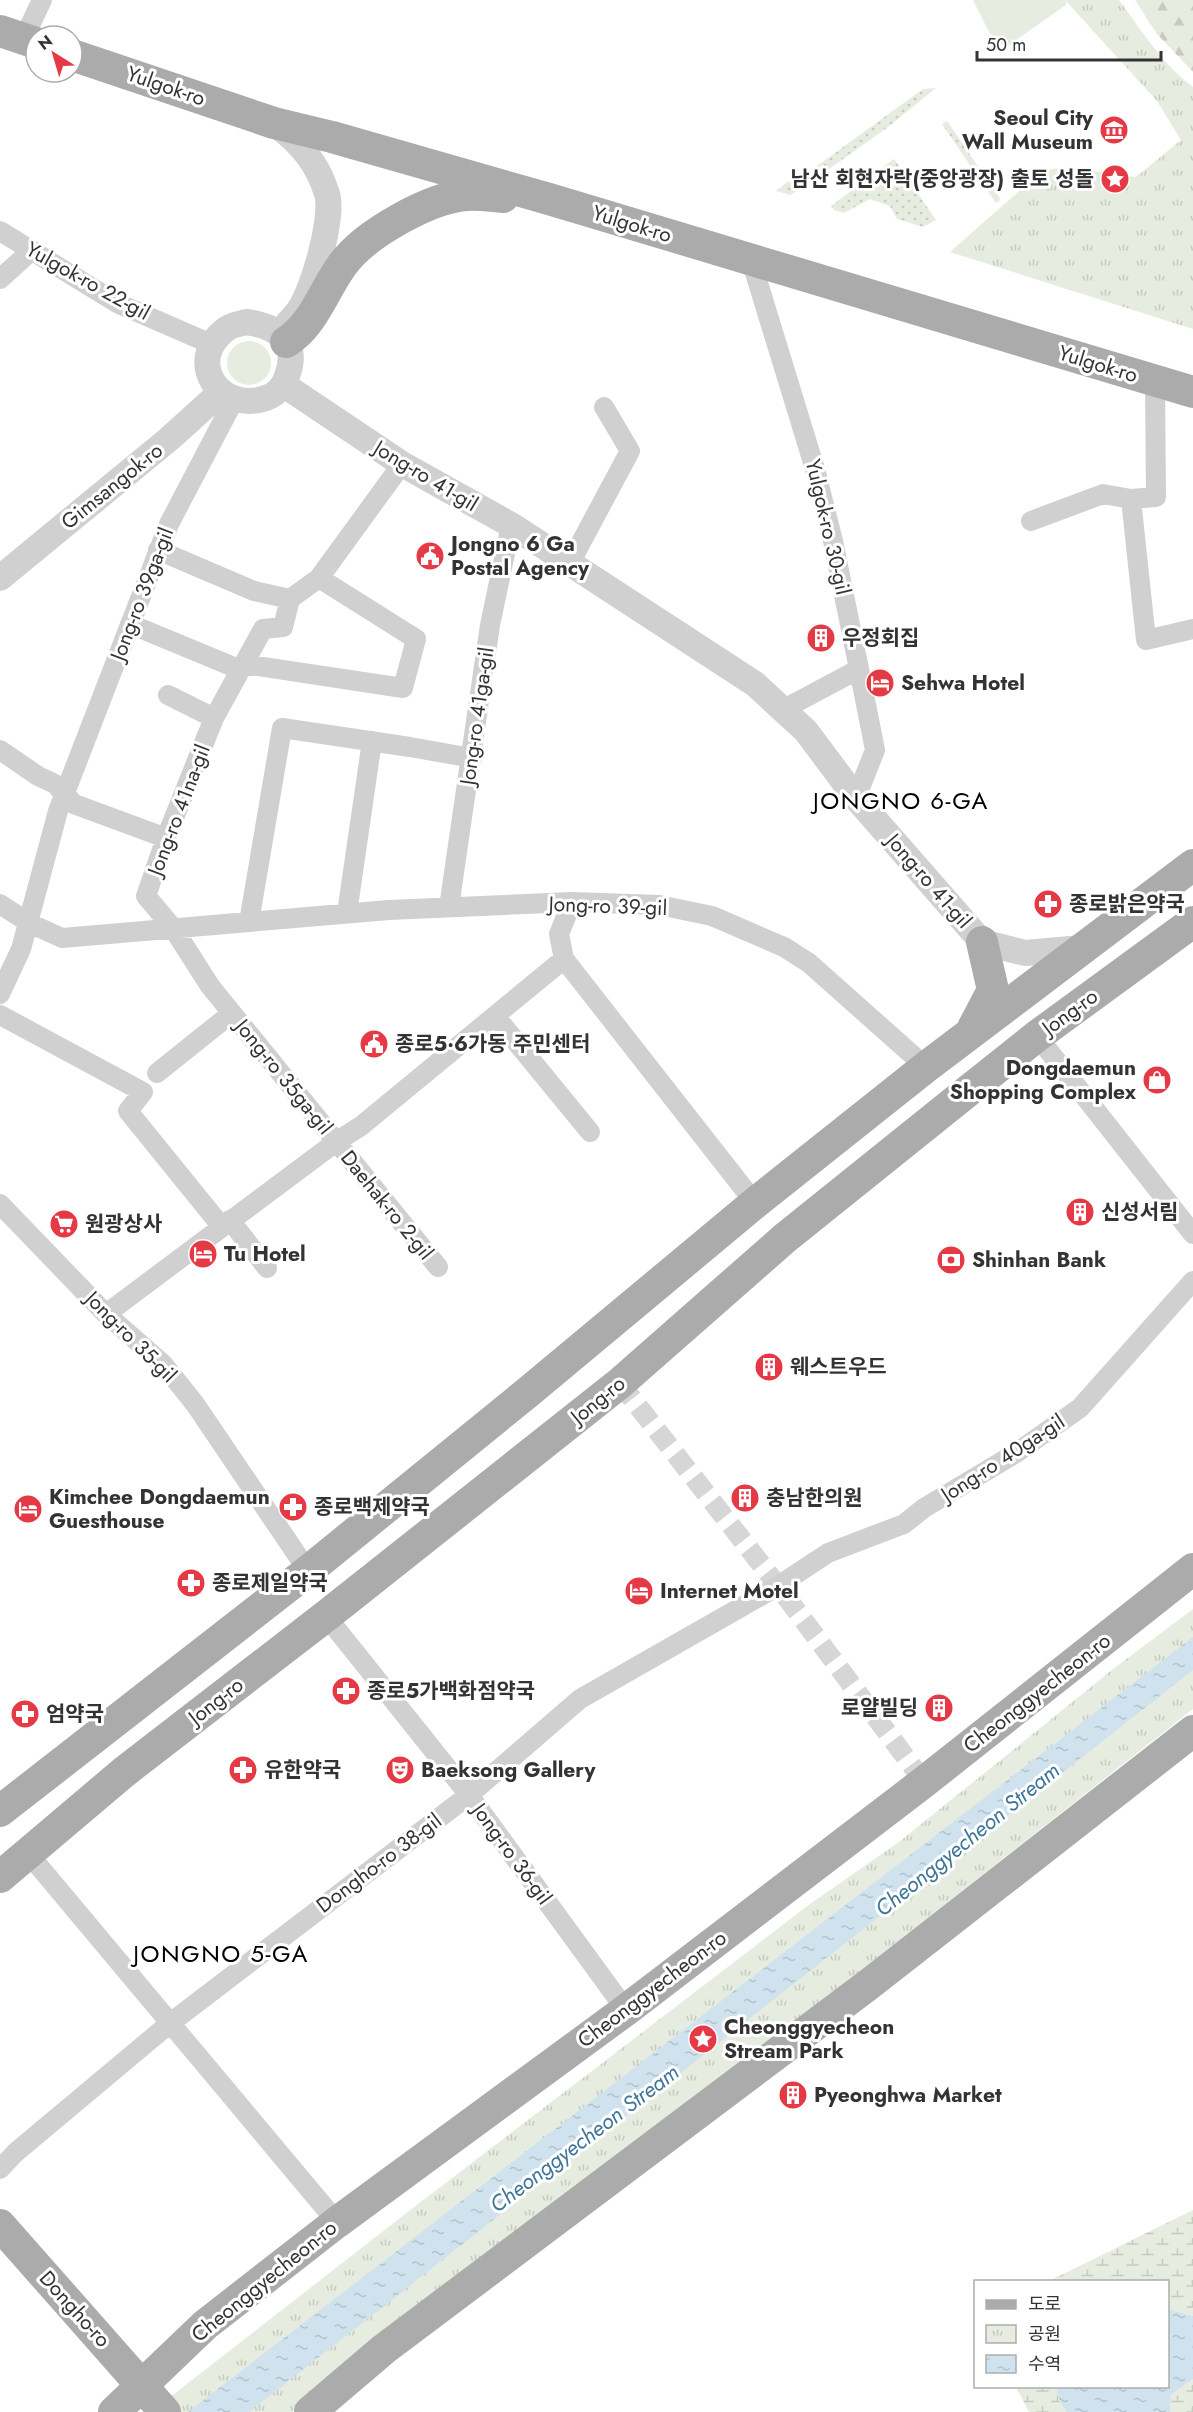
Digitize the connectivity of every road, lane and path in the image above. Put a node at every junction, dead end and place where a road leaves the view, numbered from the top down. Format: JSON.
{"nodes":[{"id":1,"x":42,"y":0,"type":"edge"},
{"id":2,"x":20,"y":37,"type":"edge"},
{"id":3,"x":84,"y":59,"type":"edge"},
{"id":4,"x":274,"y":123,"type":"junction"},
{"id":5,"x":549,"y":199,"type":"junction"},
{"id":6,"x":0,"y":231,"type":"edge"},
{"id":7,"x":32,"y":250,"type":"junction"},
{"id":8,"x":751,"y":260,"type":"junction"},
{"id":9,"x":0,"y":279,"type":"edge"},
{"id":10,"x":283,"y":338,"type":"junction"},
{"id":11,"x":211,"y":344,"type":"junction"},
{"id":12,"x":1155,"y":381,"type":"junction"},
{"id":13,"x":284,"y":385,"type":"junction"},
{"id":14,"x":1193,"y":392,"type":"edge"},
{"id":15,"x":227,"y":396,"type":"junction"},
{"id":16,"x":604,"y":407,"type":"dead end"},
{"id":17,"x":402,"y":464,"type":"junction"},
{"id":18,"x":1131,"y":499,"type":"junction"},
{"id":19,"x":1031,"y":521,"type":"dead end"},
{"id":20,"x":511,"y":525,"type":"junction"},
{"id":21,"x":158,"y":550,"type":"junction"},
{"id":22,"x":570,"y":563,"type":"junction"},
{"id":23,"x":0,"y":578,"type":"edge"},
{"id":24,"x":319,"y":578,"type":"junction"},
{"id":25,"x":290,"y":599,"type":"junction"},
{"id":26,"x":130,"y":624,"type":"junction"},
{"id":27,"x":1193,"y":629,"type":"edge"},
{"id":28,"x":242,"y":667,"type":"junction"},
{"id":29,"x":859,"y":669,"type":"junction"},
{"id":30,"x":168,"y":695,"type":"dead end"},
{"id":31,"x":784,"y":709,"type":"junction"},
{"id":32,"x":214,"y":718,"type":"junction"},
{"id":33,"x":372,"y":741,"type":"junction"},
{"id":34,"x":0,"y":750,"type":"edge"},
{"id":35,"x":472,"y":758,"type":"junction"},
{"id":36,"x":64,"y":794,"type":"junction"},
{"id":37,"x":856,"y":798,"type":"junction"},
{"id":38,"x":166,"y":838,"type":"junction"},
{"id":39,"x":1193,"y":865,"type":"edge"},
{"id":40,"x":572,"y":902,"type":"junction"},
{"id":41,"x":0,"y":904,"type":"edge"},
{"id":42,"x":449,"y":907,"type":"junction"},
{"id":43,"x":347,"y":913,"type":"junction"},
{"id":44,"x":29,"y":922,"type":"junction"},
{"id":45,"x":249,"y":922,"type":"junction"},
{"id":46,"x":1193,"y":922,"type":"edge"},
{"id":47,"x":173,"y":928,"type":"junction"},
{"id":48,"x":982,"y":942,"type":"junction"},
{"id":49,"x":1082,"y":948,"type":"junction"},
{"id":50,"x":564,"y":959,"type":"junction"},
{"id":51,"x":0,"y":994,"type":"edge"},
{"id":52,"x":232,"y":1013,"type":"junction"},
{"id":53,"x":0,"y":1015,"type":"edge"},
{"id":54,"x":495,"y":1016,"type":"junction"},
{"id":55,"x":971,"y":1033,"type":"junction"},
{"id":56,"x":1037,"y":1036,"type":"junction"},
{"id":57,"x":926,"y":1067,"type":"junction"},
{"id":58,"x":157,"y":1072,"type":"dead end"},
{"id":59,"x":590,"y":1132,"type":"dead end"},
{"id":60,"x":336,"y":1142,"type":"junction"},
{"id":61,"x":755,"y":1203,"type":"junction"},
{"id":62,"x":0,"y":1204,"type":"edge"},
{"id":63,"x":226,"y":1224,"type":"junction"},
{"id":64,"x":1193,"y":1234,"type":"edge"},
{"id":65,"x":438,"y":1267,"type":"dead end"},
{"id":66,"x":267,"y":1268,"type":"dead end"},
{"id":67,"x":1193,"y":1281,"type":"edge"},
{"id":68,"x":106,"y":1314,"type":"junction"},
{"id":69,"x":1193,"y":1569,"type":"edge"},
{"id":70,"x":308,"y":1571,"type":"junction"},
{"id":71,"x":778,"y":1586,"type":"joint"},
{"id":72,"x":326,"y":1616,"type":"junction"},
{"id":73,"x":1193,"y":1731,"type":"edge"},
{"id":74,"x":469,"y":1795,"type":"junction"},
{"id":75,"x":0,"y":1811,"type":"edge"},
{"id":76,"x":27,"y":1852,"type":"junction"},
{"id":77,"x":0,"y":1876,"type":"edge"},
{"id":78,"x":626,"y":2010,"type":"junction"},
{"id":79,"x":169,"y":2024,"type":"junction"},
{"id":80,"x":0,"y":2169,"type":"edge"},
{"id":81,"x":336,"y":2223,"type":"junction"},
{"id":82,"x":0,"y":2225,"type":"edge"},
{"id":83,"x":152,"y":2397,"type":"edge"},
{"id":84,"x":114,"y":2412,"type":"edge"},
{"id":85,"x":310,"y":2412,"type":"edge"}],
"edges":[{"from":1,"to":2,"type":"street"},
{"from":3,"to":4,"type":"main road","name":"Yulgok-ro"},
{"from":4,"to":5,"type":"main road","name":"Yulgok-ro"},
{"from":4,"to":10,"type":"street"},
{"from":5,"to":8,"type":"main road","name":"Yulgok-ro"},
{"from":5,"to":10,"type":"main road"},
{"from":6,"to":7,"type":"street","name":"Yulgok-ro 22-gil"},
{"from":7,"to":9,"type":"street"},
{"from":7,"to":11,"type":"street","name":"Yulgok-ro 22-gil"},
{"from":8,"to":12,"type":"main road","name":"Yulgok-ro"},
{"from":8,"to":29,"type":"street","name":"Yulgok-ro 30-gil"},
{"from":10,"to":11,"type":"street"},
{"from":10,"to":13,"type":"street"},
{"from":11,"to":15,"type":"street"},
{"from":12,"to":14,"type":"main road","name":"Yulgok-ro"},
{"from":12,"to":18,"type":"street"},
{"from":13,"to":15,"type":"street"},
{"from":13,"to":17,"type":"street","name":"Jong-ro 41-gil"},
{"from":15,"to":21,"type":"street","name":"Jong-ro 39ga-gil"},
{"from":15,"to":23,"type":"street","name":"Gimsangok-ro"},
{"from":16,"to":22,"type":"street"},
{"from":17,"to":20,"type":"street","name":"Jong-ro 41-gil"},
{"from":17,"to":24,"type":"street"},
{"from":18,"to":19,"type":"street"},
{"from":18,"to":27,"type":"street"},
{"from":20,"to":22,"type":"street","name":"Jong-ro 41-gil"},
{"from":20,"to":35,"type":"street","name":"Jong-ro 41ga-gil"},
{"from":21,"to":25,"type":"street"},
{"from":21,"to":26,"type":"street","name":"Jong-ro 39ga-gil"},
{"from":22,"to":31,"type":"street","name":"Jong-ro 41-gil"},
{"from":24,"to":25,"type":"street"},
{"from":24,"to":28,"type":"street"},
{"from":25,"to":28,"type":"street","name":"Jong-ro 41na-gil"},
{"from":26,"to":28,"type":"street"},
{"from":26,"to":36,"type":"street","name":"Jong-ro 39ga-gil"},
{"from":28,"to":32,"type":"street","name":"Jong-ro 41na-gil"},
{"from":29,"to":31,"type":"street"},
{"from":29,"to":37,"type":"street","name":"Yulgok-ro 30-gil"},
{"from":30,"to":32,"type":"street","name":"Jong-ro 41na-gil"},
{"from":31,"to":37,"type":"street","name":"Jong-ro 41-gil"},
{"from":32,"to":38,"type":"street","name":"Jong-ro 41na-gil"},
{"from":33,"to":35,"type":"street"},
{"from":33,"to":43,"type":"street"},
{"from":33,"to":45,"type":"street"},
{"from":34,"to":36,"type":"street"},
{"from":35,"to":42,"type":"street","name":"Jong-ro 41ga-gil"},
{"from":36,"to":38,"type":"street"},
{"from":36,"to":44,"type":"street","name":"Jong-ro 39ga-gil"},
{"from":37,"to":48,"type":"street","name":"Jong-ro 41-gil"},
{"from":38,"to":47,"type":"street","name":"Jong-ro 41na-gil"},
{"from":39,"to":49,"type":"main road","name":"Jong-ro"},
{"from":40,"to":42,"type":"street","name":"Jong-ro 39-gil"},
{"from":40,"to":50,"type":"street"},
{"from":40,"to":57,"type":"street","name":"Jong-ro 39-gil"},
{"from":41,"to":44,"type":"street","name":"Jong-ro 39-gil"},
{"from":42,"to":43,"type":"street","name":"Jong-ro 39-gil"},
{"from":43,"to":45,"type":"street","name":"Jong-ro 39-gil"},
{"from":44,"to":47,"type":"street","name":"Jong-ro 39-gil"},
{"from":44,"to":51,"type":"street"},
{"from":45,"to":47,"type":"street","name":"Jong-ro 39-gil"},
{"from":46,"to":56,"type":"main road","name":"Jong-ro"},
{"from":47,"to":52,"type":"street","name":"Jong-ro 35ga-gil"},
{"from":48,"to":49,"type":"street"},
{"from":48,"to":55,"type":"main road"},
{"from":49,"to":55,"type":"main road","name":"Jong-ro"},
{"from":50,"to":54,"type":"street","name":"Jong-ro 35ga-gil"},
{"from":50,"to":61,"type":"street"},
{"from":52,"to":58,"type":"street","name":"Jong-ro 35ga-gil"},
{"from":52,"to":60,"type":"street","name":"Jong-ro 35ga-gil"},
{"from":53,"to":63,"type":"street"},
{"from":54,"to":59,"type":"street"},
{"from":54,"to":60,"type":"street","name":"Jong-ro 35ga-gil"},
{"from":55,"to":57,"type":"main road","name":"Jong-ro"},
{"from":56,"to":64,"type":"street"},
{"from":56,"to":72,"type":"main road","name":"Jong-ro"},
{"from":57,"to":61,"type":"main road","name":"Jong-ro"},
{"from":60,"to":63,"type":"street","name":"Jong-ro 35ga-gil"},
{"from":60,"to":65,"type":"street","name":"Daehak-ro 2-gil"},
{"from":61,"to":70,"type":"main road","name":"Jong-ro"},
{"from":62,"to":68,"type":"street","name":"Jong-ro 35-gil"},
{"from":63,"to":66,"type":"street"},
{"from":63,"to":68,"type":"street","name":"Jong-ro 35ga-gil"},
{"from":67,"to":71,"type":"street","name":"Jong-ro 40ga-gil"},
{"from":68,"to":70,"type":"street","name":"Jong-ro 35-gil"},
{"from":69,"to":78,"type":"main road","name":"Cheonggyecheon-ro"},
{"from":70,"to":75,"type":"main road","name":"Jong-ro"},
{"from":71,"to":74,"type":"street","name":"Dongho-ro 38-gil"},
{"from":72,"to":74,"type":"street","name":"Jong-ro 36-gil"},
{"from":72,"to":76,"type":"main road","name":"Jong-ro"},
{"from":73,"to":85,"type":"main road"},
{"from":74,"to":78,"type":"street","name":"Jong-ro 36-gil"},
{"from":74,"to":79,"type":"street","name":"Dongho-ro 38-gil"},
{"from":76,"to":77,"type":"main road","name":"Jong-ro"},
{"from":76,"to":79,"type":"street"},
{"from":78,"to":81,"type":"main road","name":"Cheonggyecheon-ro"},
{"from":79,"to":80,"type":"street","name":"Dongho-ro 38-gil"},
{"from":79,"to":81,"type":"street"},
{"from":81,"to":83,"type":"main road","name":"Cheonggyecheon-ro"},
{"from":82,"to":83,"type":"main road","name":"Dongho-ro"},
{"from":83,"to":84,"type":"main road","name":"Cheonggyecheon-ro"}]}
